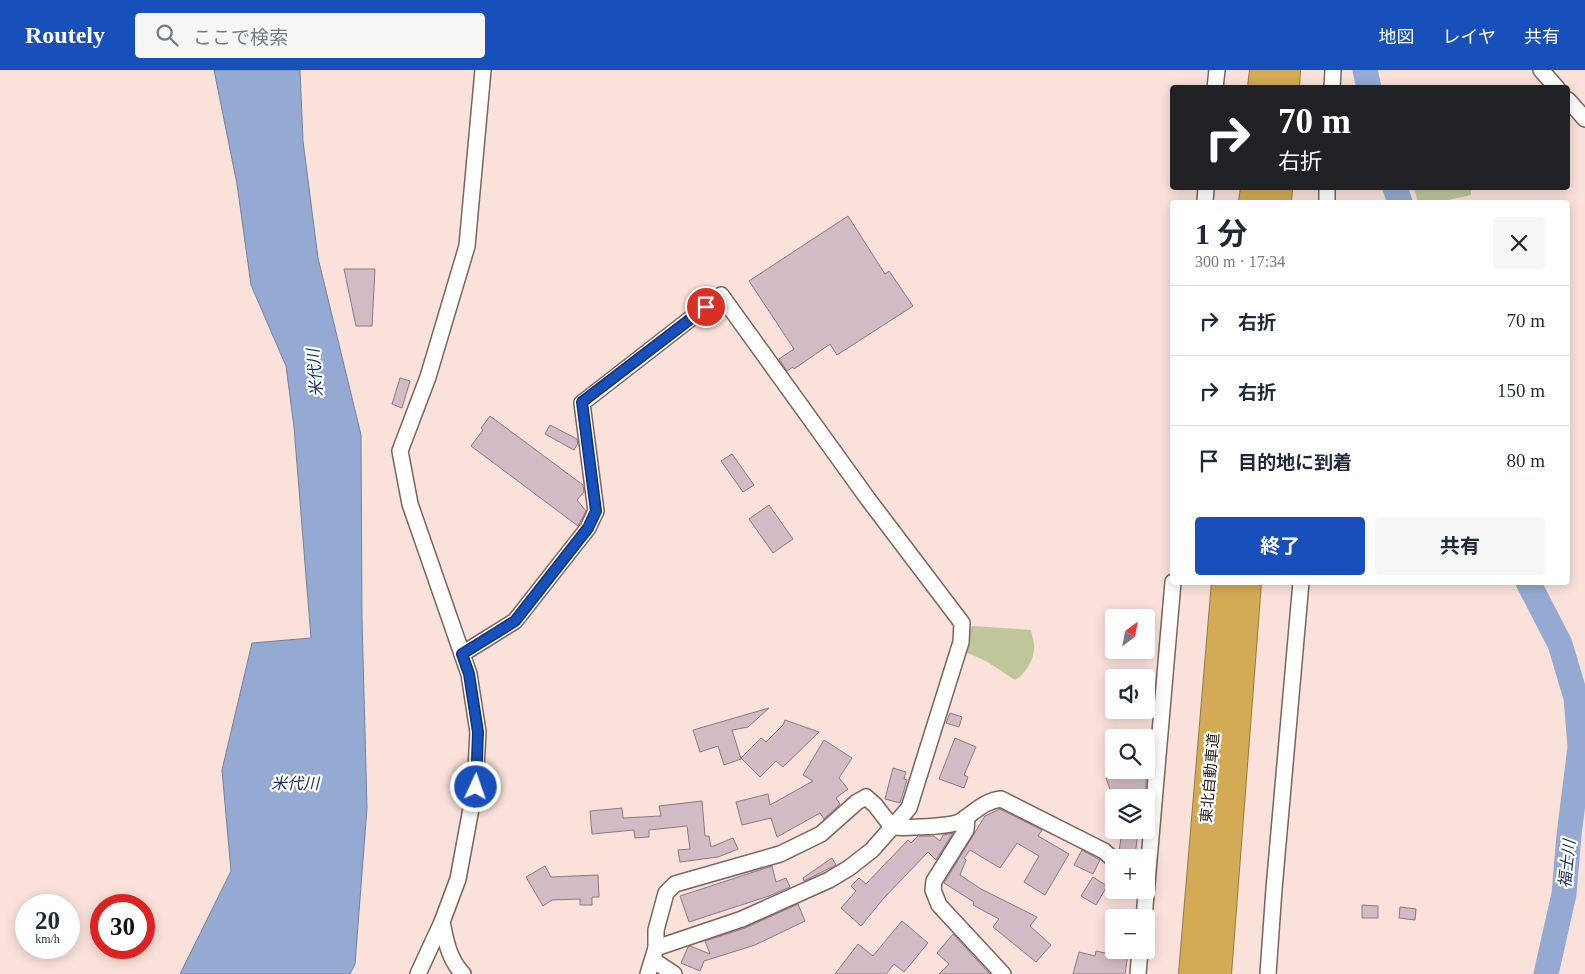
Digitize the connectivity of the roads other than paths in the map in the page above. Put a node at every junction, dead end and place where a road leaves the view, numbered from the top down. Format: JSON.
{"nodes":[{"id":1,"x":483,"y":70,"type":"edge"},
{"id":2,"x":1217,"y":70,"type":"edge"},
{"id":3,"x":1264,"y":70,"type":"edge"},
{"id":4,"x":1286,"y":70,"type":"edge"},
{"id":5,"x":1333,"y":70,"type":"edge"},
{"id":6,"x":1541,"y":70,"type":"edge"},
{"id":7,"x":1215,"y":85,"type":"edge"},
{"id":8,"x":1262,"y":85,"type":"edge"},
{"id":9,"x":1285,"y":85,"type":"edge"},
{"id":10,"x":1332,"y":85,"type":"edge"},
{"id":11,"x":1554,"y":85,"type":"edge"},
{"id":12,"x":1570,"y":102,"type":"edge"},
{"id":13,"x":1585,"y":119,"type":"edge"},
{"id":14,"x":1173,"y":585,"type":"edge"},
{"id":15,"x":1226,"y":585,"type":"edge"},
{"id":16,"x":1247,"y":585,"type":"edge"},
{"id":17,"x":1301,"y":585,"type":"edge"},
{"id":18,"x":462,"y":654,"type":"junction"},
{"id":19,"x":967,"y":817,"type":"junction"},
{"id":20,"x":892,"y":827,"type":"junction"},
{"id":21,"x":1149,"y":849,"type":"edge"},
{"id":22,"x":1105,"y":852,"type":"edge"},
{"id":23,"x":442,"y":922,"type":"junction"},
{"id":24,"x":1139,"y":959,"type":"edge"},
{"id":25,"x":652,"y":961,"type":"edge"},
{"id":26,"x":418,"y":974,"type":"edge"},
{"id":27,"x":463,"y":974,"type":"edge"},
{"id":28,"x":674,"y":974,"type":"edge"},
{"id":29,"x":1003,"y":974,"type":"edge"},
{"id":30,"x":1138,"y":974,"type":"edge"},
{"id":31,"x":1193,"y":974,"type":"edge"},
{"id":32,"x":1216,"y":974,"type":"edge"},
{"id":33,"x":1268,"y":974,"type":"edge"}],
"edges":[{"from":1,"to":18,"type":"street"},
{"from":2,"to":7,"type":"street"},
{"from":3,"to":8,"type":"highway"},
{"from":4,"to":9,"type":"highway"},
{"from":5,"to":10,"type":"street"},
{"from":6,"to":11,"type":"street"},
{"from":12,"to":13,"type":"street"},
{"from":14,"to":21,"type":"street"},
{"from":15,"to":31,"type":"highway","name":"東北自動車道"},
{"from":16,"to":32,"type":"highway","name":"東北自動車道"},
{"from":17,"to":33,"type":"street"},
{"from":18,"to":20,"type":"street"},
{"from":18,"to":23,"type":"street"},
{"from":19,"to":20,"type":"street"},
{"from":19,"to":22,"type":"street"},
{"from":19,"to":29,"type":"street"},
{"from":20,"to":25,"type":"street"},
{"from":20,"to":25,"type":"street"},
{"from":23,"to":26,"type":"street"},
{"from":23,"to":27,"type":"street"},
{"from":24,"to":30,"type":"street"},
{"from":25,"to":28,"type":"street"}]}
